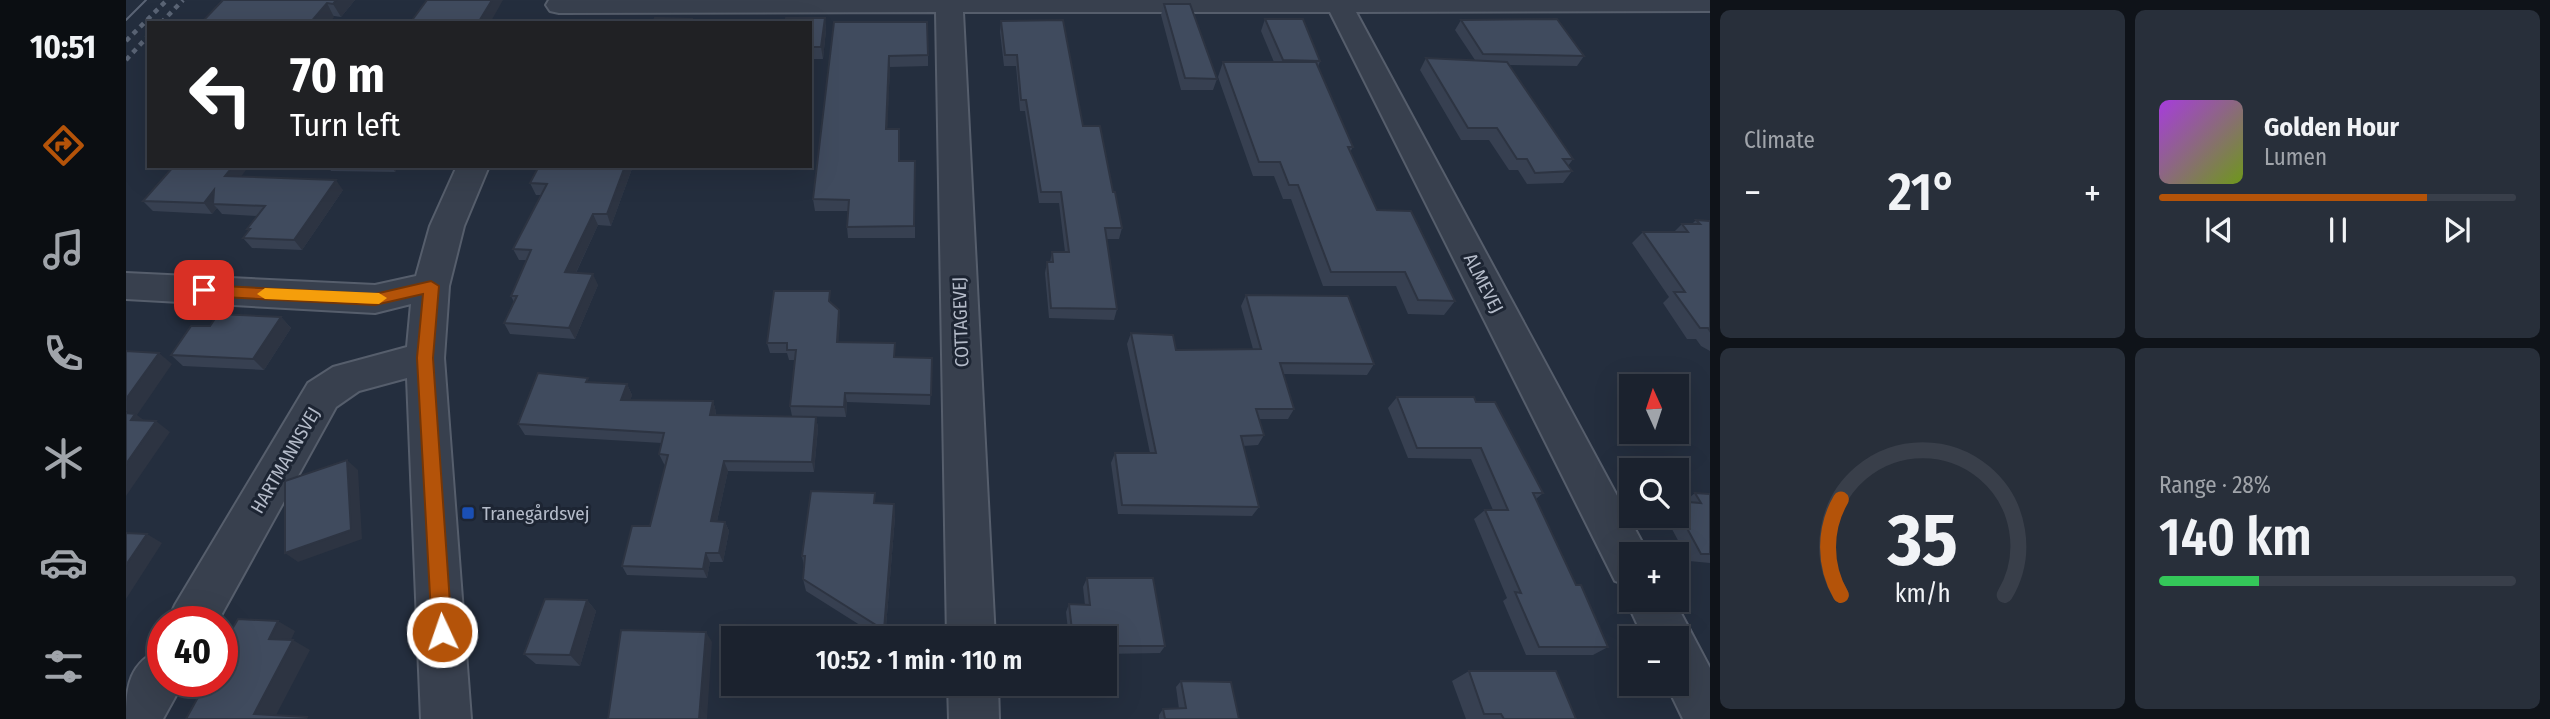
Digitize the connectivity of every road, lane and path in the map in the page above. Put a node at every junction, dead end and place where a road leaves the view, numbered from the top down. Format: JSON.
{"nodes":[{"id":1,"x":1339,"y":2,"type":"edge"},
{"id":2,"x":1710,"y":3,"type":"edge"},
{"id":3,"x":949,"y":5,"type":"junction"},
{"id":4,"x":557,"y":9,"type":"edge"},
{"id":5,"x":472,"y":168,"type":"edge"},
{"id":6,"x":126,"y":286,"type":"edge"},
{"id":7,"x":431,"y":286,"type":"junction"},
{"id":8,"x":425,"y":358,"type":"junction"},
{"id":9,"x":1619,"y":543,"type":"edge"},
{"id":10,"x":201,"y":606,"type":"edge"},
{"id":11,"x":971,"y":626,"type":"edge"},
{"id":12,"x":1689,"y":678,"type":"edge"},
{"id":13,"x":973,"y":696,"type":"edge"},
{"id":14,"x":148,"y":697,"type":"edge"},
{"id":15,"x":1710,"y":718,"type":"edge"},
{"id":16,"x":135,"y":719,"type":"edge"},
{"id":17,"x":446,"y":719,"type":"edge"},
{"id":18,"x":974,"y":719,"type":"edge"}],
"edges":[{"from":1,"to":2,"type":"street"},
{"from":1,"to":3,"type":"street"},
{"from":1,"to":9,"type":"street","name":"ALMEVEJ"},
{"from":3,"to":4,"type":"street"},
{"from":3,"to":11,"type":"street","name":"COTTAGEVEJ"},
{"from":5,"to":7,"type":"street"},
{"from":6,"to":7,"type":"street"},
{"from":7,"to":8,"type":"street"},
{"from":8,"to":10,"type":"street","name":"HARTMANNSVEJ"},
{"from":8,"to":17,"type":"street"},
{"from":12,"to":15,"type":"street"},
{"from":13,"to":18,"type":"street"},
{"from":14,"to":16,"type":"street"}]}
